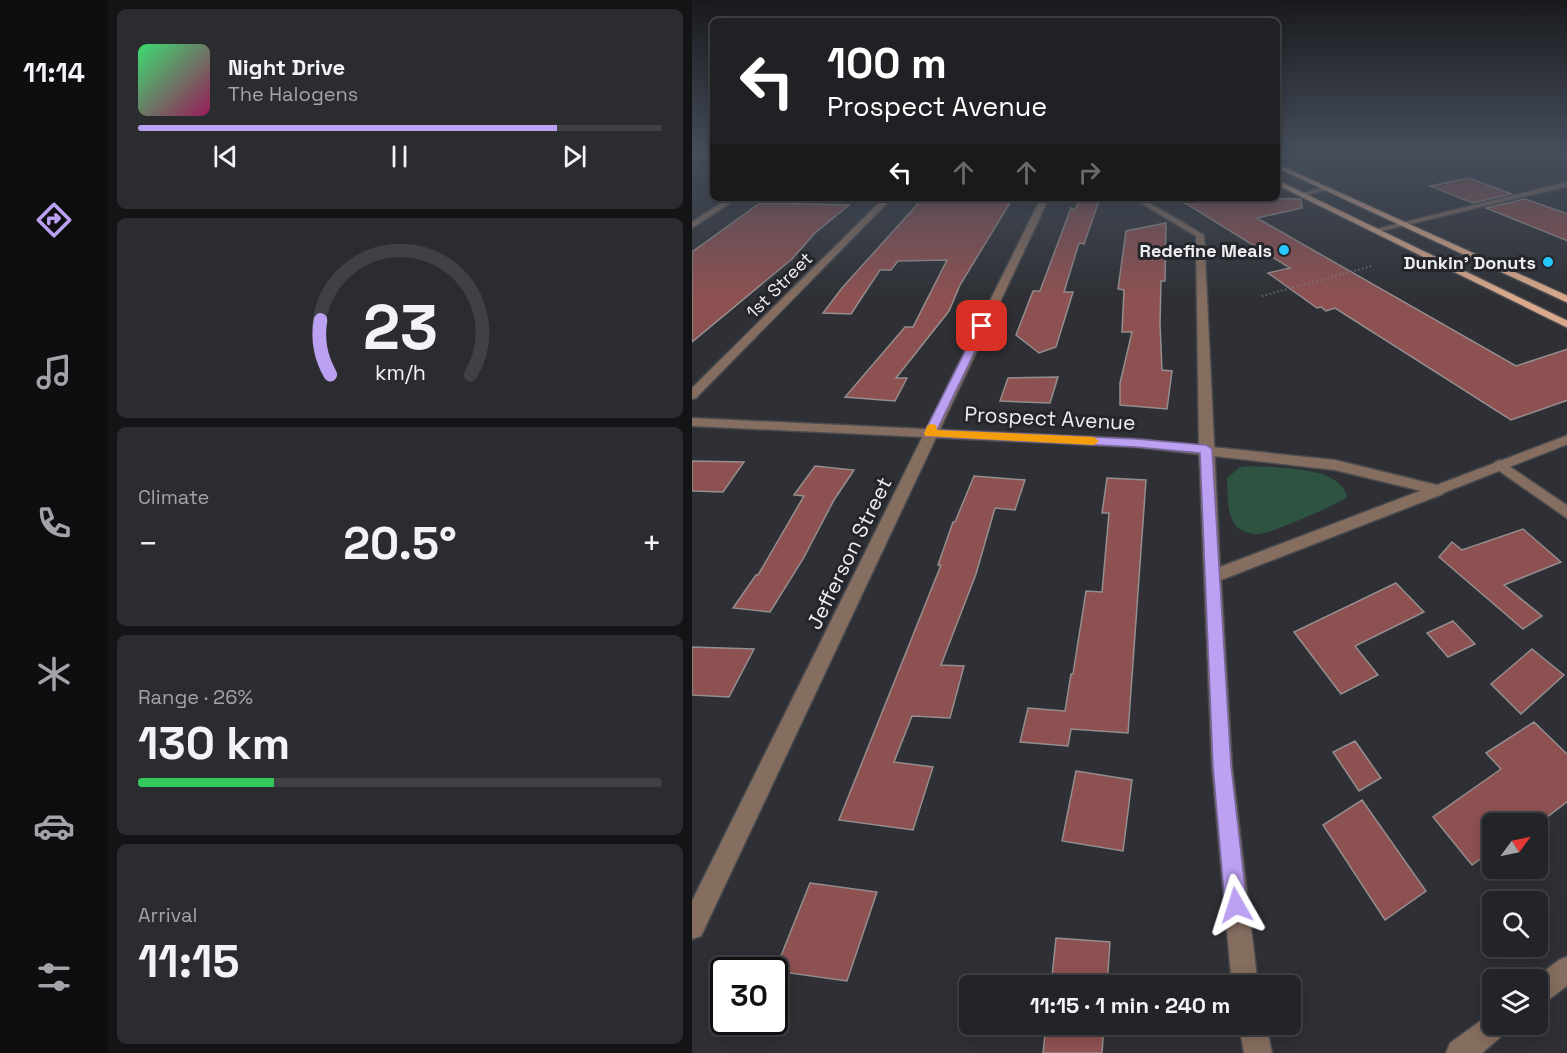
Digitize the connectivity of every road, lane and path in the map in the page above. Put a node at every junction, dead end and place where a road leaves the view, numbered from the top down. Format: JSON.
{"nodes":[{"id":1,"x":1316,"y":200,"type":"edge"},
{"id":2,"x":1354,"y":200,"type":"edge"},
{"id":3,"x":1500,"y":200,"type":"edge"},
{"id":4,"x":730,"y":201,"type":"edge"},
{"id":5,"x":885,"y":201,"type":"edge"},
{"id":6,"x":1044,"y":201,"type":"edge"},
{"id":7,"x":1141,"y":201,"type":"edge"},
{"id":8,"x":1404,"y":223,"type":"junction"},
{"id":9,"x":692,"y":226,"type":"edge"},
{"id":10,"x":1377,"y":230,"type":"junction"},
{"id":11,"x":1372,"y":266,"type":"dead end"},
{"id":12,"x":1262,"y":296,"type":"dead end"},
{"id":13,"x":1568,"y":300,"type":"edge"},
{"id":14,"x":1568,"y":325,"type":"edge"},
{"id":15,"x":692,"y":395,"type":"edge"},
{"id":16,"x":692,"y":422,"type":"edge"},
{"id":17,"x":929,"y":433,"type":"junction"},
{"id":18,"x":1568,"y":440,"type":"edge"},
{"id":19,"x":1206,"y":449,"type":"junction"},
{"id":20,"x":1500,"y":465,"type":"junction"},
{"id":21,"x":1438,"y":490,"type":"junction"},
{"id":22,"x":1568,"y":514,"type":"edge"},
{"id":23,"x":1212,"y":578,"type":"junction"},
{"id":24,"x":692,"y":927,"type":"edge"},
{"id":25,"x":1568,"y":969,"type":"edge"},
{"id":26,"x":1244,"y":975,"type":"edge"},
{"id":27,"x":1548,"y":984,"type":"edge"},
{"id":28,"x":1254,"y":1035,"type":"edge"},
{"id":29,"x":1482,"y":1035,"type":"edge"},
{"id":30,"x":1258,"y":1053,"type":"edge"},
{"id":31,"x":1460,"y":1053,"type":"edge"}],
"edges":[{"from":1,"to":10,"type":"main road"},
{"from":2,"to":8,"type":"main road"},
{"from":3,"to":8,"type":"street"},
{"from":4,"to":9,"type":"street"},
{"from":5,"to":15,"type":"street","name":"1st Street"},
{"from":6,"to":17,"type":"street","name":"Jefferson Street"},
{"from":7,"to":19,"type":"street"},
{"from":8,"to":10,"type":"street"},
{"from":8,"to":13,"type":"main road"},
{"from":10,"to":14,"type":"main road"},
{"from":11,"to":12,"type":"path"},
{"from":16,"to":17,"type":"street","name":"Prospect Avenue"},
{"from":17,"to":19,"type":"street","name":"Prospect Avenue"},
{"from":17,"to":24,"type":"street","name":"Jefferson Street"},
{"from":18,"to":20,"type":"street"},
{"from":19,"to":21,"type":"street","name":"Prospect Avenue"},
{"from":19,"to":23,"type":"street"},
{"from":20,"to":21,"type":"street"},
{"from":20,"to":22,"type":"street"},
{"from":21,"to":23,"type":"street"},
{"from":23,"to":26,"type":"street"},
{"from":25,"to":27,"type":"street"},
{"from":28,"to":30,"type":"street"},
{"from":29,"to":31,"type":"street"}]}
